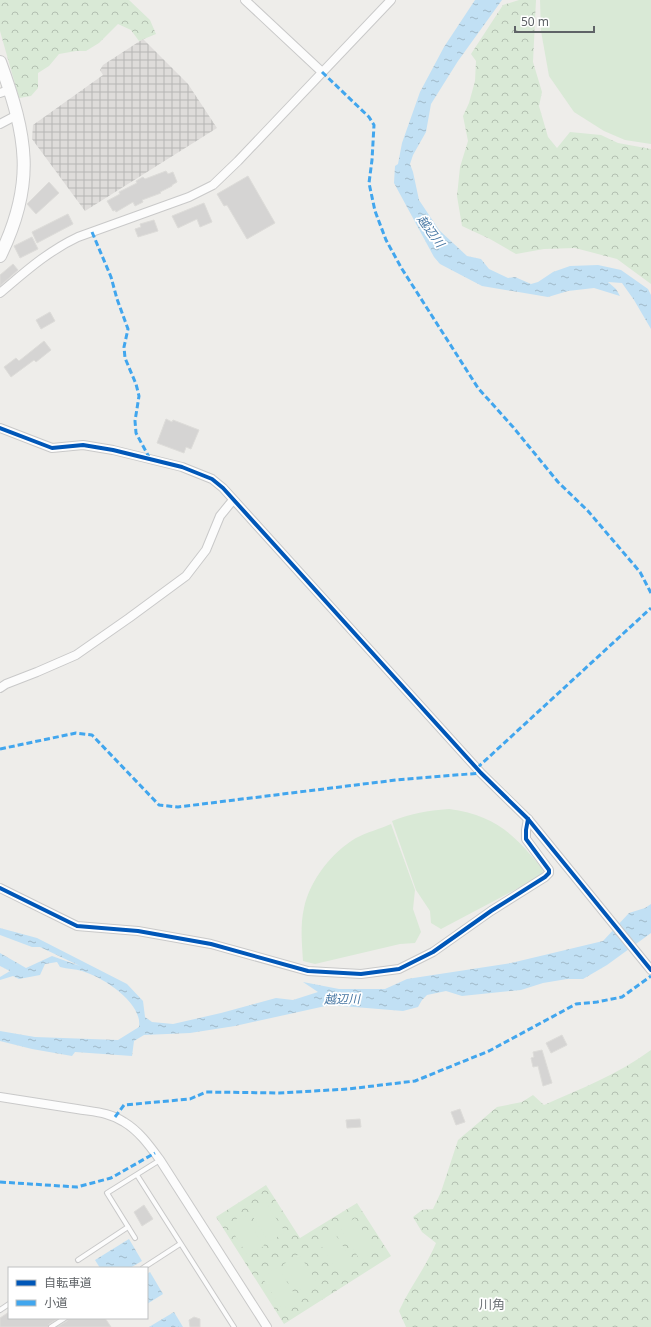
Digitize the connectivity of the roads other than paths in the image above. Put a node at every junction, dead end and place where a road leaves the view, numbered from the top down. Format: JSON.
{"nodes":[{"id":1,"x":245,"y":0,"type":"edge"},
{"id":2,"x":391,"y":0,"type":"edge"},
{"id":3,"x":0,"y":62,"type":"edge"},
{"id":4,"x":322,"y":72,"type":"junction"},
{"id":5,"x":5,"y":92,"type":"edge"},
{"id":6,"x":17,"y":115,"type":"junction"},
{"id":7,"x":0,"y":124,"type":"edge"},
{"id":8,"x":0,"y":256,"type":"edge"},
{"id":9,"x":0,"y":293,"type":"edge"},
{"id":10,"x":0,"y":428,"type":"edge"},
{"id":11,"x":233,"y":500,"type":"junction"},
{"id":12,"x":0,"y":688,"type":"edge"},
{"id":13,"x":528,"y":819,"type":"junction"},
{"id":14,"x":0,"y":888,"type":"edge"},
{"id":15,"x":649,"y":967,"type":"edge"},
{"id":16,"x":0,"y":1097,"type":"edge"},
{"id":17,"x":160,"y":1160,"type":"junction"},
{"id":18,"x":137,"y":1175,"type":"junction"},
{"id":19,"x":128,"y":1228,"type":"junction"},
{"id":20,"x":135,"y":1238,"type":"dead end"},
{"id":21,"x":180,"y":1244,"type":"junction"},
{"id":22,"x":78,"y":1260,"type":"dead end"},
{"id":23,"x":145,"y":1267,"type":"edge"},
{"id":24,"x":63,"y":1319,"type":"edge"},
{"id":25,"x":51,"y":1327,"type":"edge"},
{"id":26,"x":233,"y":1327,"type":"edge"},
{"id":27,"x":267,"y":1327,"type":"edge"}],
"edges":[{"from":1,"to":4,"type":"street"},
{"from":2,"to":4,"type":"street"},
{"from":3,"to":5,"type":"main road"},
{"from":4,"to":9,"type":"street"},
{"from":5,"to":6,"type":"main road"},
{"from":6,"to":7,"type":"street"},
{"from":6,"to":8,"type":"main road"},
{"from":10,"to":11,"type":"street"},
{"from":11,"to":12,"type":"street"},
{"from":11,"to":13,"type":"street"},
{"from":13,"to":14,"type":"street"},
{"from":13,"to":15,"type":"street"},
{"from":16,"to":17,"type":"street"},
{"from":17,"to":18,"type":"lane"},
{"from":17,"to":27,"type":"street"},
{"from":18,"to":19,"type":"lane"},
{"from":18,"to":21,"type":"lane"},
{"from":19,"to":20,"type":"lane"},
{"from":19,"to":22,"type":"lane"},
{"from":21,"to":23,"type":"lane"},
{"from":21,"to":26,"type":"lane"},
{"from":24,"to":25,"type":"lane"}]}
